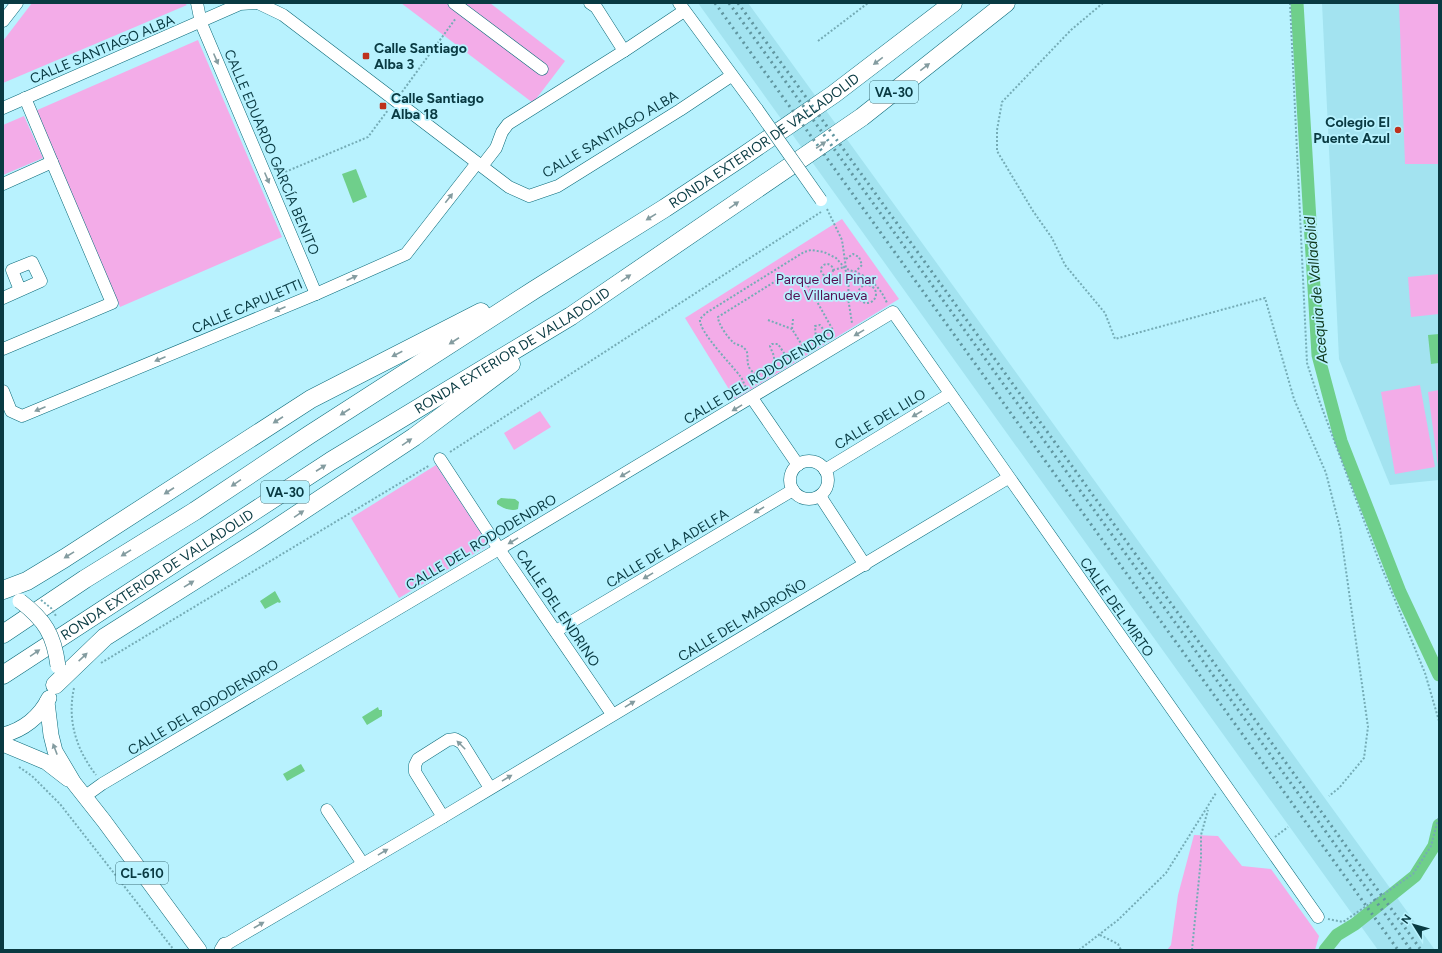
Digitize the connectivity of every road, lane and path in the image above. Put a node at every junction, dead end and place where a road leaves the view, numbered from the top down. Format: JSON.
{"nodes":[{"id":1,"x":17,"y":3,"type":"edge"},
{"id":2,"x":197,"y":3,"type":"edge"},
{"id":3,"x":258,"y":3,"type":"edge"},
{"id":4,"x":590,"y":3,"type":"edge"},
{"id":5,"x":867,"y":3,"type":"edge"},
{"id":6,"x":953,"y":3,"type":"edge"},
{"id":7,"x":1006,"y":3,"type":"edge"},
{"id":8,"x":1103,"y":3,"type":"edge"},
{"id":9,"x":1290,"y":3,"type":"edge"},
{"id":10,"x":458,"y":6,"type":"edge"},
{"id":11,"x":682,"y":7,"type":"edge"},
{"id":12,"x":3,"y":21,"type":"edge"},
{"id":13,"x":201,"y":23,"type":"junction"},
{"id":14,"x":818,"y":41,"type":"dead end"},
{"id":15,"x":624,"y":51,"type":"junction"},
{"id":16,"x":542,"y":70,"type":"dead end"},
{"id":17,"x":731,"y":76,"type":"junction"},
{"id":18,"x":25,"y":98,"type":"junction"},
{"id":19,"x":396,"y":100,"type":"junction"},
{"id":20,"x":3,"y":108,"type":"edge"},
{"id":21,"x":52,"y":162,"type":"junction"},
{"id":22,"x":480,"y":165,"type":"junction"},
{"id":23,"x":268,"y":180,"type":"junction"},
{"id":24,"x":3,"y":184,"type":"edge"},
{"id":25,"x":824,"y":204,"type":"junction"},
{"id":26,"x":846,"y":259,"type":"junction"},
{"id":27,"x":845,"y":267,"type":"junction"},
{"id":28,"x":833,"y":270,"type":"junction"},
{"id":29,"x":856,"y":271,"type":"junction"},
{"id":30,"x":878,"y":287,"type":"junction"},
{"id":31,"x":875,"y":289,"type":"junction"},
{"id":32,"x":20,"y":290,"type":"dead end"},
{"id":33,"x":534,"y":290,"type":"junction"},
{"id":34,"x":316,"y":294,"type":"junction"},
{"id":35,"x":3,"y":298,"type":"edge"},
{"id":36,"x":893,"y":312,"type":"junction"},
{"id":37,"x":571,"y":316,"type":"junction"},
{"id":38,"x":792,"y":319,"type":"dead end"},
{"id":39,"x":768,"y":320,"type":"dead end"},
{"id":40,"x":792,"y":329,"type":"junction"},
{"id":41,"x":858,"y":334,"type":"junction"},
{"id":42,"x":3,"y":349,"type":"edge"},
{"id":43,"x":809,"y":357,"type":"junction"},
{"id":44,"x":3,"y":391,"type":"edge"},
{"id":45,"x":950,"y":394,"type":"junction"},
{"id":46,"x":752,"y":398,"type":"junction"},
{"id":47,"x":440,"y":459,"type":"junction"},
{"id":48,"x":798,"y":465,"type":"junction"},
{"id":49,"x":825,"y":470,"type":"junction"},
{"id":50,"x":1008,"y":478,"type":"junction"},
{"id":51,"x":793,"y":490,"type":"junction"},
{"id":52,"x":820,"y":496,"type":"junction"},
{"id":53,"x":499,"y":549,"type":"junction"},
{"id":54,"x":865,"y":564,"type":"junction"},
{"id":55,"x":3,"y":590,"type":"edge"},
{"id":56,"x":3,"y":595,"type":"edge"},
{"id":57,"x":556,"y":631,"type":"junction"},
{"id":58,"x":3,"y":634,"type":"edge"},
{"id":59,"x":99,"y":664,"type":"dead end"},
{"id":60,"x":3,"y":675,"type":"edge"},
{"id":61,"x":76,"y":683,"type":"dead end"},
{"id":62,"x":55,"y":685,"type":"junction"},
{"id":63,"x":47,"y":702,"type":"junction"},
{"id":64,"x":612,"y":714,"type":"junction"},
{"id":65,"x":1439,"y":721,"type":"edge"},
{"id":66,"x":3,"y":735,"type":"edge"},
{"id":67,"x":3,"y":744,"type":"edge"},
{"id":68,"x":13,"y":764,"type":"dead end"},
{"id":69,"x":1222,"y":782,"type":"junction"},
{"id":70,"x":74,"y":783,"type":"junction"},
{"id":71,"x":102,"y":784,"type":"junction"},
{"id":72,"x":490,"y":788,"type":"junction"},
{"id":73,"x":1329,"y":796,"type":"dead end"},
{"id":74,"x":84,"y":797,"type":"junction"},
{"id":75,"x":1209,"y":807,"type":"junction"},
{"id":76,"x":327,"y":810,"type":"dead end"},
{"id":77,"x":1439,"y":816,"type":"edge"},
{"id":78,"x":443,"y":817,"type":"junction"},
{"id":79,"x":1288,"y":826,"type":"dead end"},
{"id":80,"x":1266,"y":844,"type":"junction"},
{"id":81,"x":363,"y":864,"type":"junction"},
{"id":82,"x":1318,"y":917,"type":"joint"},
{"id":83,"x":1100,"y":935,"type":"junction"},
{"id":84,"x":224,"y":948,"type":"edge"},
{"id":85,"x":174,"y":950,"type":"edge"},
{"id":86,"x":199,"y":950,"type":"edge"},
{"id":87,"x":1079,"y":950,"type":"edge"},
{"id":88,"x":1121,"y":950,"type":"edge"},
{"id":89,"x":1192,"y":950,"type":"edge"}],
"edges":[{"from":1,"to":12,"type":"street"},
{"from":2,"to":13,"type":"street","name":"CALLE EDUARDO GARCÍA BENITO"},
{"from":3,"to":13,"type":"street","name":"CALLE SANTIAGO ALBA"},
{"from":3,"to":19,"type":"street","name":"CALLE SANTIAGO ALBA"},
{"from":4,"to":15,"type":"street"},
{"from":5,"to":14,"type":"path"},
{"from":6,"to":33,"type":"highway","name":"RONDA EXTERIOR DE VALLADOLID","number":"VA-30","one_way":true},
{"from":37,"to":7,"type":"highway","name":"RONDA EXTERIOR DE VALLADOLID","number":"VA-30","one_way":true},
{"from":8,"to":73,"type":"path"},
{"from":9,"to":65,"type":"path"},
{"from":10,"to":16,"type":"street"},
{"from":10,"to":19,"type":"path"},
{"from":11,"to":15,"type":"street"},
{"from":11,"to":17,"type":"street"},
{"from":13,"to":18,"type":"street","name":"CALLE SANTIAGO ALBA"},
{"from":13,"to":23,"type":"street","name":"CALLE EDUARDO GARCÍA BENITO","one_way":true},
{"from":15,"to":22,"type":"street"},
{"from":17,"to":22,"type":"street","name":"CALLE SANTIAGO ALBA"},
{"from":17,"to":25,"type":"street","bridge":true},
{"from":18,"to":20,"type":"street","name":"CALLE SANTIAGO ALBA"},
{"from":18,"to":21,"type":"street"},
{"from":19,"to":22,"type":"street","name":"CALLE SANTIAGO ALBA"},
{"from":19,"to":23,"type":"path"},
{"from":21,"to":24,"type":"street"},
{"from":21,"to":42,"type":"street"},
{"from":34,"to":22,"type":"street","name":"CALLE CAPULETTI","one_way":true},
{"from":23,"to":34,"type":"street","name":"CALLE EDUARDO GARCÍA BENITO"},
{"from":25,"to":26,"type":"path"},
{"from":25,"to":47,"type":"path"},
{"from":26,"to":27,"type":"path"},
{"from":26,"to":29,"type":"path"},
{"from":27,"to":28,"type":"path"},
{"from":27,"to":29,"type":"path"},
{"from":27,"to":41,"type":"path"},
{"from":27,"to":46,"type":"path"},
{"from":28,"to":28,"type":"path"},
{"from":29,"to":30,"type":"path"},
{"from":30,"to":31,"type":"path"},
{"from":30,"to":36,"type":"path"},
{"from":31,"to":31,"type":"path"},
{"from":32,"to":35,"type":"street"},
{"from":33,"to":55,"type":"highway","one_way":true},
{"from":33,"to":58,"type":"highway","name":"RONDA EXTERIOR DE VALLADOLID","number":"VA-30","one_way":true},
{"from":34,"to":44,"type":"street","name":"CALLE CAPULETTI","one_way":true},
{"from":36,"to":41,"type":"street","name":"CALLE DEL RODODENDRO","one_way":true},
{"from":36,"to":45,"type":"street","name":"CALLE DEL MIRTO"},
{"from":60,"to":37,"type":"highway","name":"RONDA EXTERIOR DE VALLADOLID","number":"VA-30","one_way":true},
{"from":62,"to":37,"type":"highway","one_way":true},
{"from":38,"to":40,"type":"path"},
{"from":39,"to":40,"type":"path"},
{"from":40,"to":43,"type":"path"},
{"from":41,"to":43,"type":"street","name":"CALLE DEL RODODENDRO"},
{"from":43,"to":43,"type":"path"},
{"from":43,"to":46,"type":"street","name":"CALLE DEL RODODENDRO"},
{"from":45,"to":49,"type":"street","name":"CALLE DEL LILO","one_way":true},
{"from":45,"to":50,"type":"street","name":"CALLE DEL MIRTO"},
{"from":46,"to":48,"type":"street"},
{"from":46,"to":53,"type":"street","name":"CALLE DEL RODODENDRO","one_way":true},
{"from":47,"to":53,"type":"street","name":"CALLE DEL ENDRINO"},
{"from":47,"to":59,"type":"path"},
{"from":48,"to":49,"type":"street"},
{"from":48,"to":51,"type":"street"},
{"from":49,"to":52,"type":"street"},
{"from":50,"to":54,"type":"street","name":"CALLE DEL MADROÑO"},
{"from":50,"to":69,"type":"street","name":"CALLE DEL MIRTO"},
{"from":51,"to":52,"type":"street"},
{"from":51,"to":57,"type":"street","name":"CALLE DE LA ADELFA","one_way":true},
{"from":52,"to":54,"type":"street"},
{"from":53,"to":57,"type":"street","name":"CALLE DEL ENDRINO"},
{"from":53,"to":71,"type":"street","name":"CALLE DEL RODODENDRO"},
{"from":64,"to":54,"type":"street","name":"CALLE DEL MADROÑO","one_way":true},
{"from":56,"to":62,"type":"main road","bridge":true},
{"from":57,"to":64,"type":"street","name":"CALLE DEL ENDRINO"},
{"from":61,"to":71,"type":"path"},
{"from":62,"to":63,"type":"main road"},
{"from":63,"to":66,"type":"main road"},
{"from":70,"to":63,"type":"main road","number":"CL-610","one_way":true},
{"from":72,"to":64,"type":"street","name":"CALLE DEL MADROÑO","one_way":true},
{"from":67,"to":70,"type":"main road","number":"CL-610"},
{"from":68,"to":85,"type":"path"},
{"from":69,"to":75,"type":"path"},
{"from":69,"to":80,"type":"street","name":"CALLE DEL MIRTO"},
{"from":70,"to":74,"type":"main road","number":"CL-610"},
{"from":71,"to":74,"type":"street","name":"CALLE DEL RODODENDRO"},
{"from":72,"to":78,"type":"street","name":"CALLE DEL MADROÑO"},
{"from":72,"to":78,"type":"street","one_way":true},
{"from":74,"to":86,"type":"main road","number":"CL-610"},
{"from":75,"to":83,"type":"path"},
{"from":75,"to":89,"type":"path"},
{"from":76,"to":81,"type":"street"},
{"from":77,"to":82,"type":"path"},
{"from":81,"to":78,"type":"street","name":"CALLE DEL MADROÑO","one_way":true},
{"from":79,"to":80,"type":"path"},
{"from":80,"to":82,"type":"street","name":"CALLE DEL MIRTO"},
{"from":84,"to":81,"type":"street","name":"CALLE DEL MADROÑO","one_way":true},
{"from":83,"to":87,"type":"path"},
{"from":83,"to":88,"type":"path"}]}
